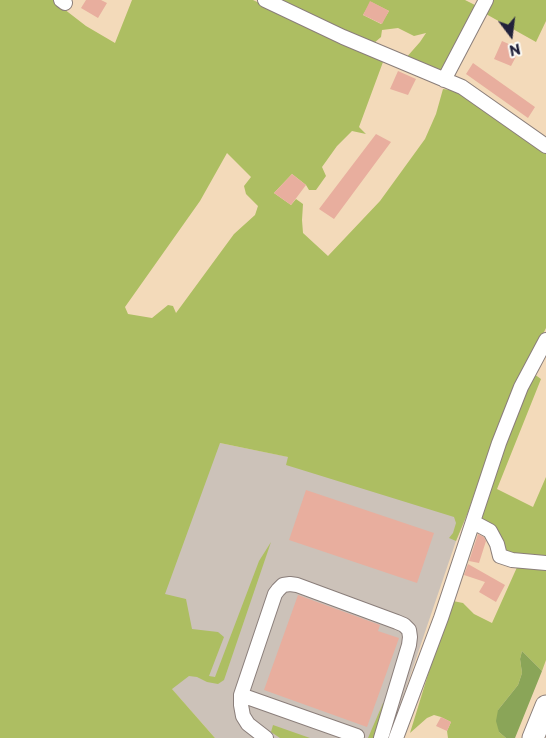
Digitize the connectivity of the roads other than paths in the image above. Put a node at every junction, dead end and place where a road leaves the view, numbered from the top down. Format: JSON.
{"nodes":[{"id":1,"x":266,"y":0,"type":"edge"},
{"id":2,"x":484,"y":0,"type":"edge"},
{"id":3,"x":444,"y":80,"type":"junction"},
{"id":4,"x":546,"y":146,"type":"edge"},
{"id":5,"x":546,"y":340,"type":"edge"},
{"id":6,"x":473,"y":522,"type":"junction"},
{"id":7,"x":546,"y":563,"type":"edge"},
{"id":8,"x":241,"y":695,"type":"junction"},
{"id":9,"x":546,"y":706,"type":"edge"},
{"id":10,"x":357,"y":736,"type":"dead end"},
{"id":11,"x":266,"y":738,"type":"edge"},
{"id":12,"x":381,"y":738,"type":"edge"},
{"id":13,"x":396,"y":738,"type":"edge"},
{"id":14,"x":533,"y":738,"type":"edge"}],
"edges":[{"from":1,"to":3,"type":"street"},
{"from":2,"to":3,"type":"street"},
{"from":3,"to":4,"type":"street"},
{"from":5,"to":6,"type":"street"},
{"from":6,"to":7,"type":"street"},
{"from":6,"to":13,"type":"street"},
{"from":8,"to":10,"type":"street"},
{"from":8,"to":11,"type":"street"},
{"from":8,"to":12,"type":"street"},
{"from":9,"to":14,"type":"highway"}]}
